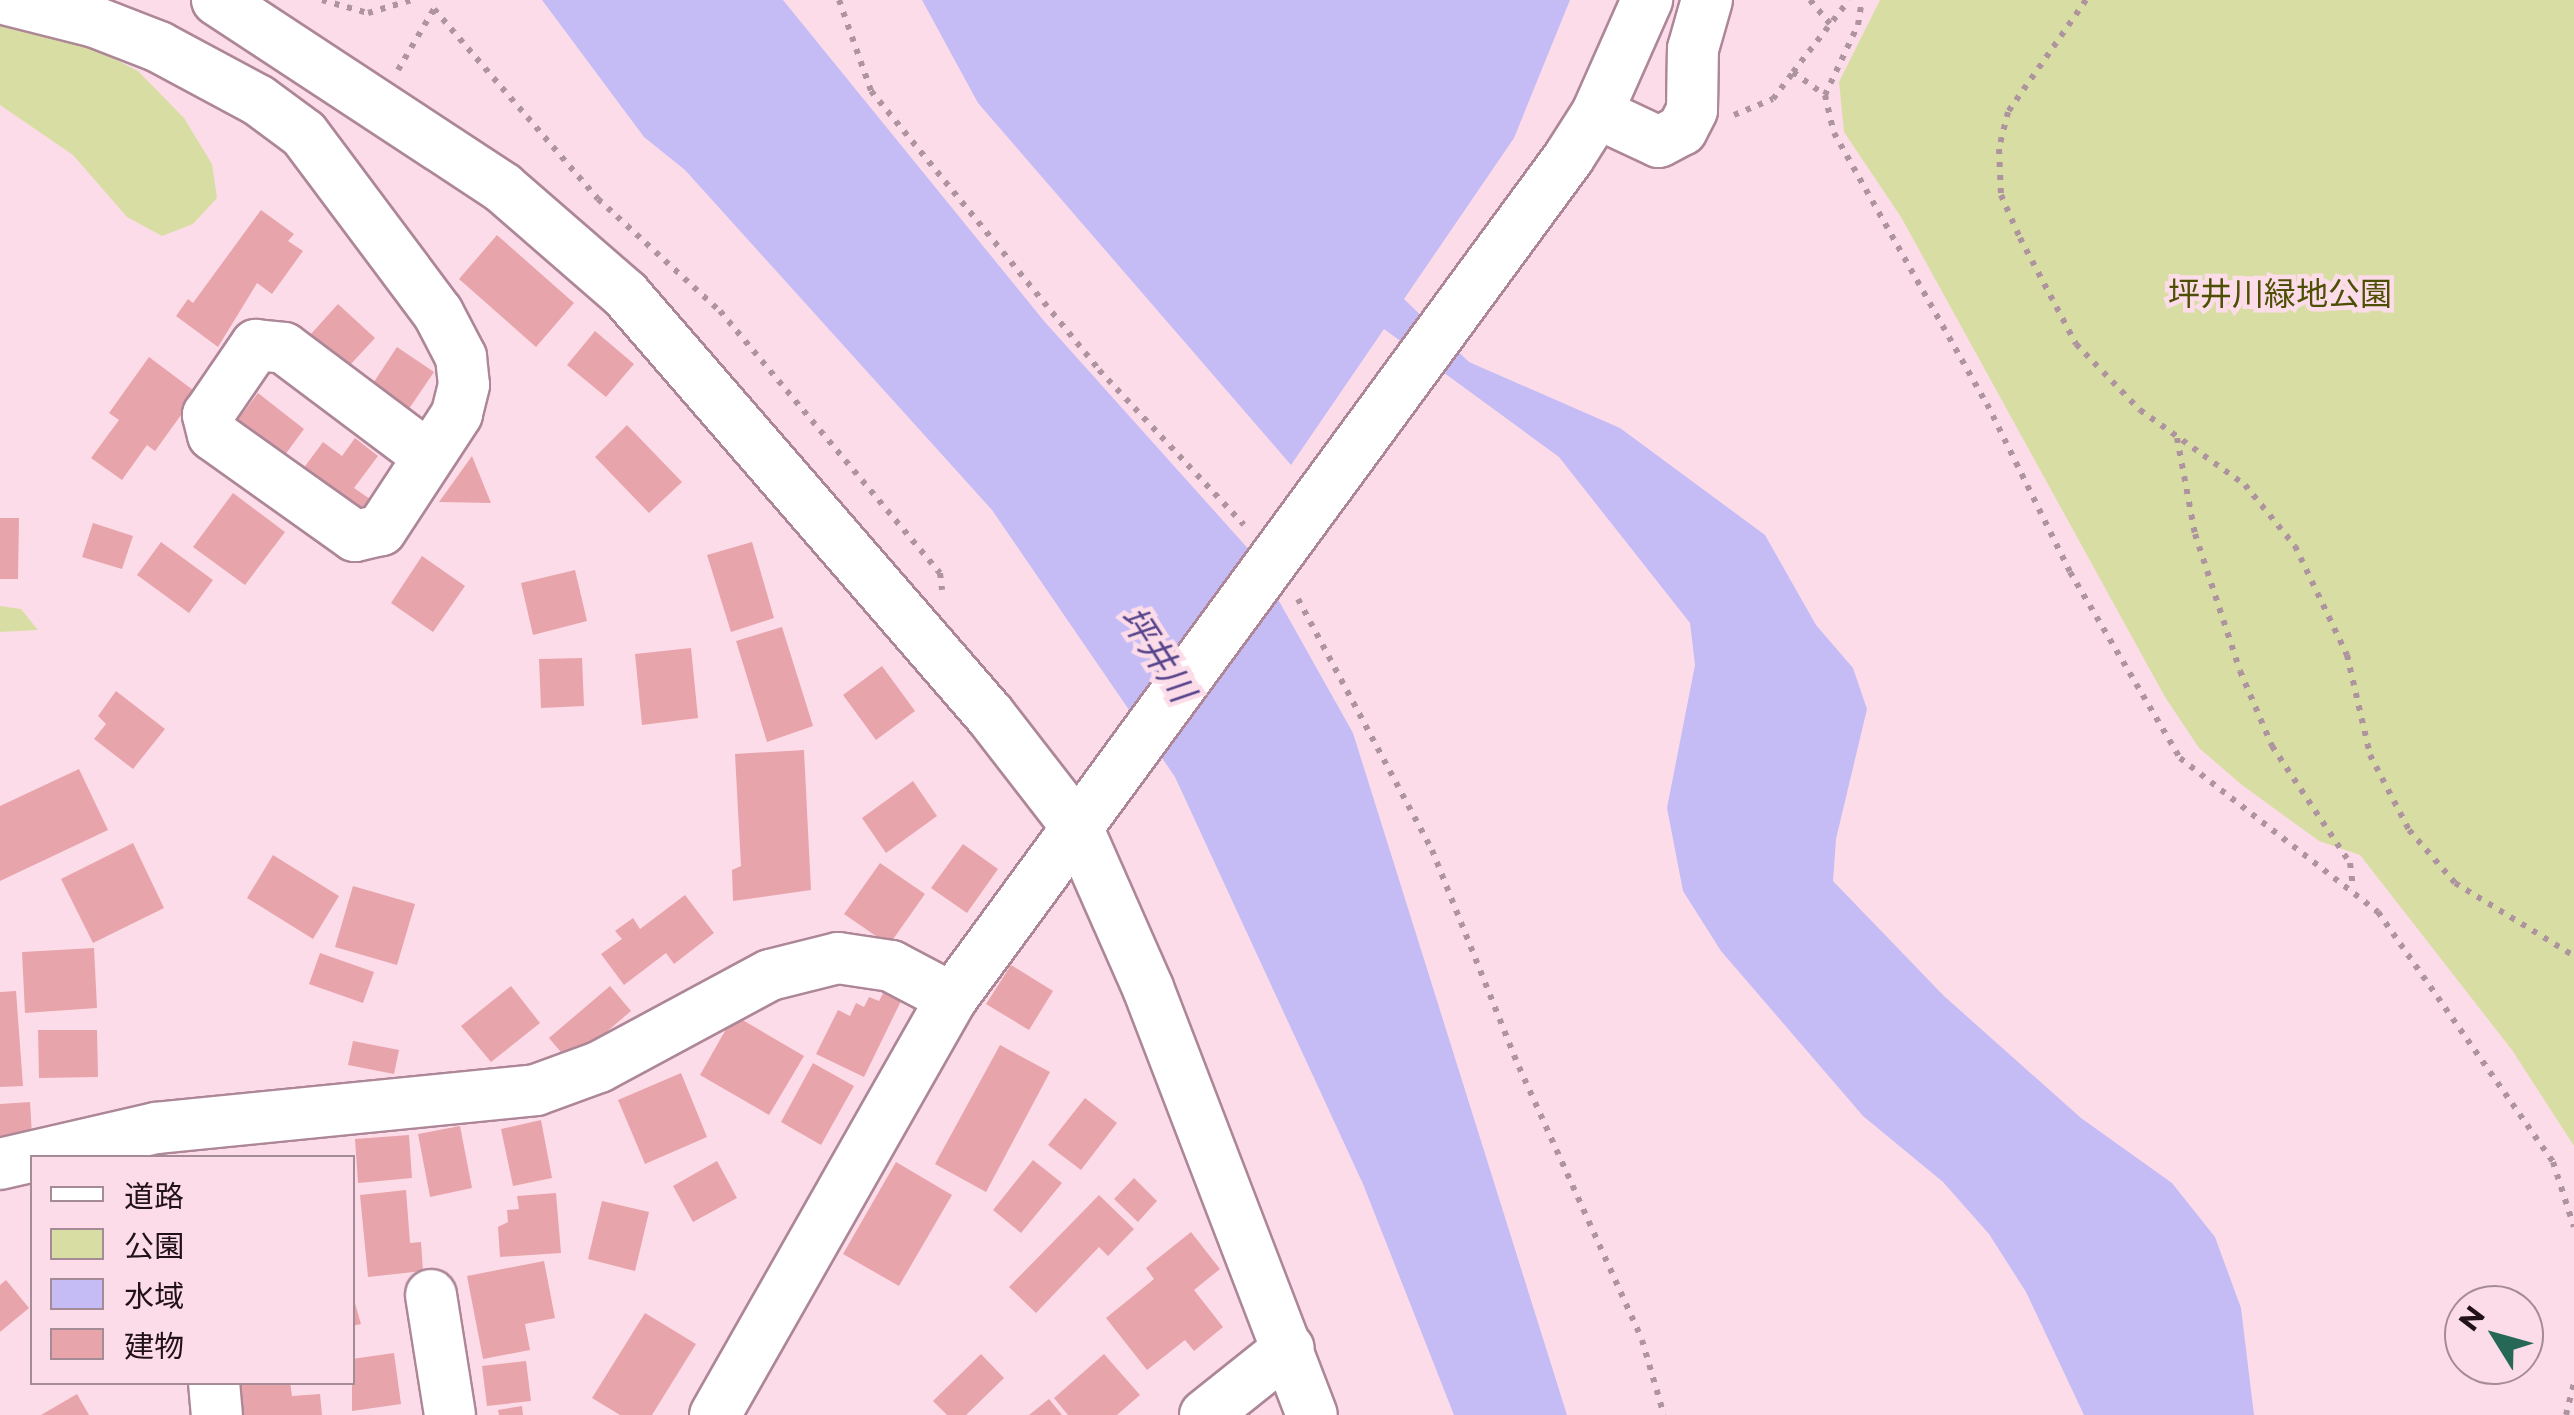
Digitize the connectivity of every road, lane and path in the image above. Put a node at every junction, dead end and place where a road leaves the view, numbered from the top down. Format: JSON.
{"nodes":[{"id":1,"x":8,"y":0,"type":"edge"},
{"id":2,"x":218,"y":0,"type":"edge"},
{"id":3,"x":322,"y":0,"type":"edge"},
{"id":4,"x":412,"y":0,"type":"edge"},
{"id":5,"x":430,"y":0,"type":"edge"},
{"id":6,"x":839,"y":0,"type":"edge"},
{"id":7,"x":1647,"y":0,"type":"edge"},
{"id":8,"x":1708,"y":0,"type":"edge"},
{"id":9,"x":1810,"y":0,"type":"edge"},
{"id":10,"x":1848,"y":0,"type":"edge"},
{"id":11,"x":1862,"y":0,"type":"edge"},
{"id":12,"x":2086,"y":0,"type":"edge"},
{"id":13,"x":434,"y":9,"type":"dead end"},
{"id":14,"x":1830,"y":24,"type":"junction"},
{"id":15,"x":1794,"y":72,"type":"junction"},
{"id":16,"x":342,"y":80,"type":"junction"},
{"id":17,"x":1824,"y":95,"type":"junction"},
{"id":18,"x":1692,"y":110,"type":"junction"},
{"id":19,"x":1596,"y":114,"type":"junction"},
{"id":20,"x":304,"y":134,"type":"junction"},
{"id":21,"x":2177,"y":438,"type":"junction"},
{"id":22,"x":428,"y":456,"type":"dead end"},
{"id":23,"x":1278,"y":555,"type":"junction"},
{"id":24,"x":1077,"y":826,"type":"junction"},
{"id":25,"x":2353,"y":890,"type":"junction"},
{"id":26,"x":2574,"y":956,"type":"edge"},
{"id":27,"x":952,"y":998,"type":"junction"},
{"id":28,"x":160,"y":1142,"type":"edge"},
{"id":29,"x":46,"y":1155,"type":"edge"},
{"id":30,"x":30,"y":1157,"type":"edge"},
{"id":31,"x":2,"y":1160,"type":"edge"},
{"id":32,"x":2574,"y":1228,"type":"edge"},
{"id":33,"x":431,"y":1295,"type":"dead end"},
{"id":34,"x":1289,"y":1348,"type":"junction"},
{"id":35,"x":2574,"y":1384,"type":"edge"},
{"id":36,"x":214,"y":1385,"type":"edge"},
{"id":37,"x":218,"y":1415,"type":"edge"},
{"id":38,"x":450,"y":1415,"type":"edge"},
{"id":39,"x":715,"y":1415,"type":"edge"},
{"id":40,"x":1206,"y":1415,"type":"edge"},
{"id":41,"x":1312,"y":1415,"type":"edge"},
{"id":42,"x":1664,"y":1415,"type":"edge"},
{"id":43,"x":2566,"y":1415,"type":"edge"}],
"edges":[{"from":1,"to":20,"type":"street"},
{"from":2,"to":16,"type":"street"},
{"from":3,"to":4,"type":"path"},
{"from":5,"to":13,"type":"path"},
{"from":6,"to":23,"type":"path"},
{"from":7,"to":19,"type":"street"},
{"from":8,"to":18,"type":"street"},
{"from":9,"to":14,"type":"path"},
{"from":10,"to":14,"type":"path"},
{"from":11,"to":17,"type":"path"},
{"from":12,"to":21,"type":"path"},
{"from":14,"to":15,"type":"path"},
{"from":15,"to":17,"type":"path"},
{"from":15,"to":18,"type":"path"},
{"from":16,"to":20,"type":"street"},
{"from":16,"to":24,"type":"street"},
{"from":17,"to":25,"type":"path"},
{"from":18,"to":19,"type":"street"},
{"from":19,"to":23,"type":"street"},
{"from":20,"to":22,"type":"street"},
{"from":21,"to":25,"type":"path"},
{"from":21,"to":26,"type":"path"},
{"from":23,"to":24,"type":"street"},
{"from":23,"to":42,"type":"path"},
{"from":24,"to":27,"type":"street"},
{"from":24,"to":34,"type":"street"},
{"from":25,"to":32,"type":"path"},
{"from":27,"to":28,"type":"street"},
{"from":27,"to":39,"type":"street"},
{"from":28,"to":29,"type":"street"},
{"from":30,"to":31,"type":"street"},
{"from":33,"to":38,"type":"street"},
{"from":34,"to":40,"type":"street"},
{"from":34,"to":41,"type":"street"},
{"from":35,"to":43,"type":"path"},
{"from":36,"to":37,"type":"street"}]}
